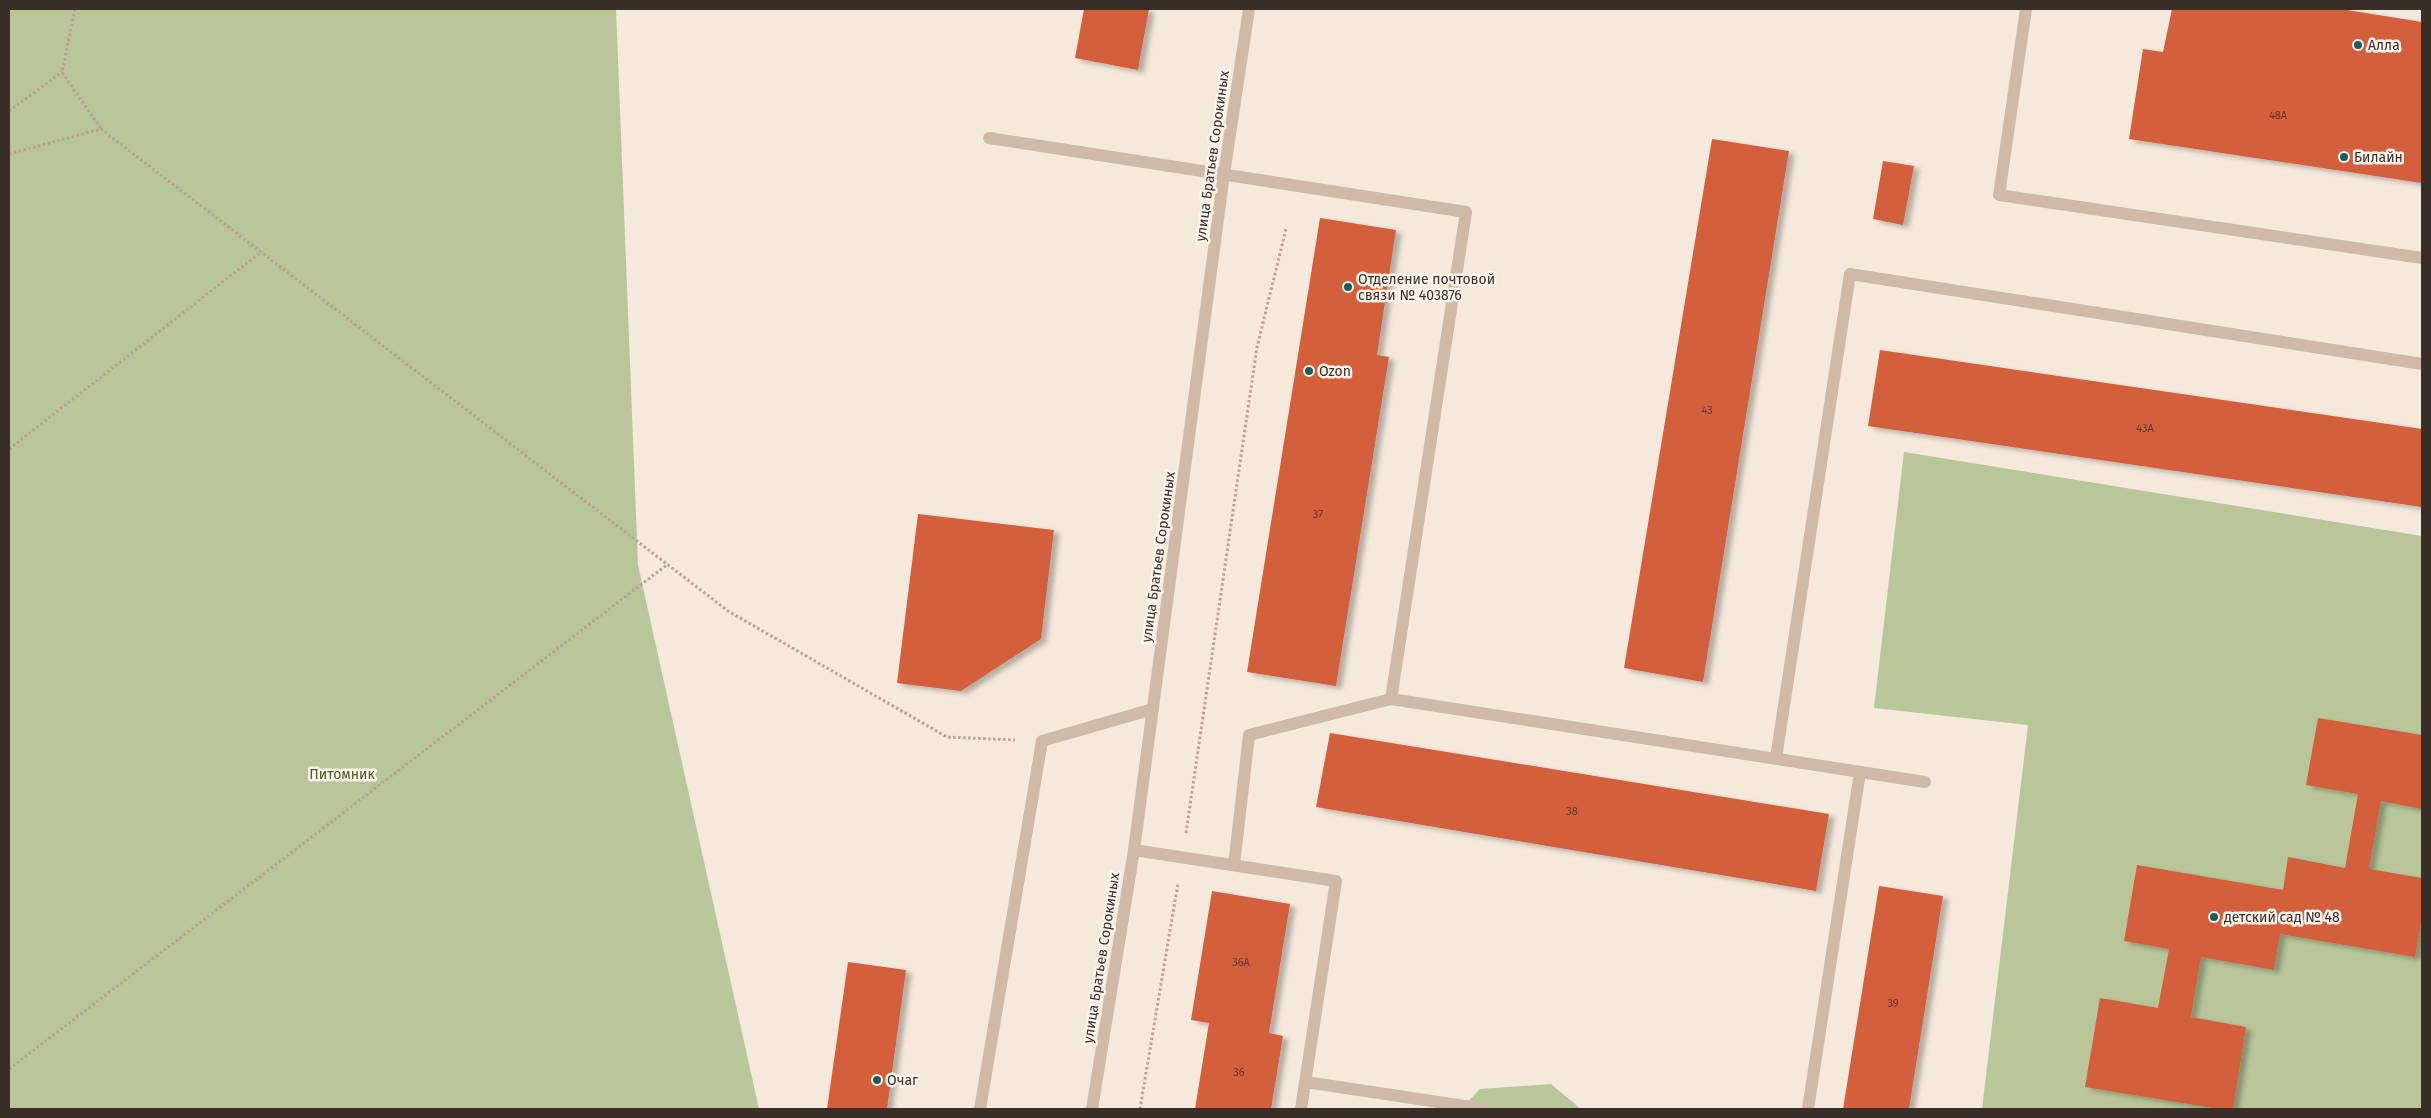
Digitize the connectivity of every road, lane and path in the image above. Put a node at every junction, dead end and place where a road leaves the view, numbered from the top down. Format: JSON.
{"nodes":[{"id":1,"x":75,"y":9,"type":"edge"},
{"id":2,"x":1249,"y":9,"type":"edge"},
{"id":3,"x":2026,"y":9,"type":"edge"},
{"id":4,"x":62,"y":72,"type":"junction"},
{"id":5,"x":9,"y":111,"type":"edge"},
{"id":6,"x":100,"y":129,"type":"junction"},
{"id":7,"x":989,"y":138,"type":"dead end"},
{"id":8,"x":9,"y":154,"type":"edge"},
{"id":9,"x":1224,"y":174,"type":"junction"},
{"id":10,"x":1286,"y":229,"type":"dead end"},
{"id":11,"x":261,"y":252,"type":"junction"},
{"id":12,"x":2422,"y":258,"type":"edge"},
{"id":13,"x":2422,"y":364,"type":"edge"},
{"id":14,"x":9,"y":449,"type":"edge"},
{"id":15,"x":668,"y":564,"type":"junction"},
{"id":16,"x":1391,"y":699,"type":"junction"},
{"id":17,"x":1153,"y":709,"type":"junction"},
{"id":18,"x":1042,"y":741,"type":"junction"},
{"id":19,"x":1776,"y":758,"type":"junction"},
{"id":20,"x":1860,"y":772,"type":"junction"},
{"id":21,"x":1925,"y":782,"type":"dead end"},
{"id":22,"x":1134,"y":850,"type":"junction"},
{"id":23,"x":1182,"y":858,"type":"junction"},
{"id":24,"x":1234,"y":865,"type":"junction"},
{"id":25,"x":9,"y":1069,"type":"edge"},
{"id":26,"x":1306,"y":1082,"type":"junction"},
{"id":27,"x":980,"y":1109,"type":"edge"},
{"id":28,"x":1092,"y":1109,"type":"edge"},
{"id":29,"x":1140,"y":1109,"type":"edge"},
{"id":30,"x":1302,"y":1109,"type":"edge"},
{"id":31,"x":1484,"y":1109,"type":"edge"},
{"id":32,"x":1808,"y":1109,"type":"edge"}],
"edges":[{"from":1,"to":4,"type":"path"},
{"from":2,"to":9,"type":"street","name":"улица Братьев Сорокиных"},
{"from":3,"to":12,"type":"street"},
{"from":4,"to":5,"type":"path"},
{"from":4,"to":6,"type":"path"},
{"from":6,"to":8,"type":"path"},
{"from":6,"to":11,"type":"path"},
{"from":7,"to":9,"type":"street"},
{"from":9,"to":16,"type":"street"},
{"from":9,"to":17,"type":"street","name":"улица Братьев Сорокиных"},
{"from":10,"to":23,"type":"path"},
{"from":11,"to":14,"type":"path"},
{"from":11,"to":15,"type":"path"},
{"from":13,"to":19,"type":"street"},
{"from":15,"to":18,"type":"path"},
{"from":15,"to":25,"type":"path"},
{"from":16,"to":19,"type":"street"},
{"from":16,"to":24,"type":"street"},
{"from":17,"to":18,"type":"street"},
{"from":17,"to":22,"type":"street","name":"улица Братьев Сорокиных"},
{"from":18,"to":27,"type":"street"},
{"from":19,"to":20,"type":"street"},
{"from":20,"to":21,"type":"street"},
{"from":20,"to":32,"type":"street"},
{"from":22,"to":23,"type":"street"},
{"from":22,"to":28,"type":"street","name":"улица Братьев Сорокиных"},
{"from":23,"to":24,"type":"street"},
{"from":23,"to":29,"type":"path"},
{"from":24,"to":26,"type":"street"},
{"from":26,"to":30,"type":"street"},
{"from":26,"to":31,"type":"street"}]}
